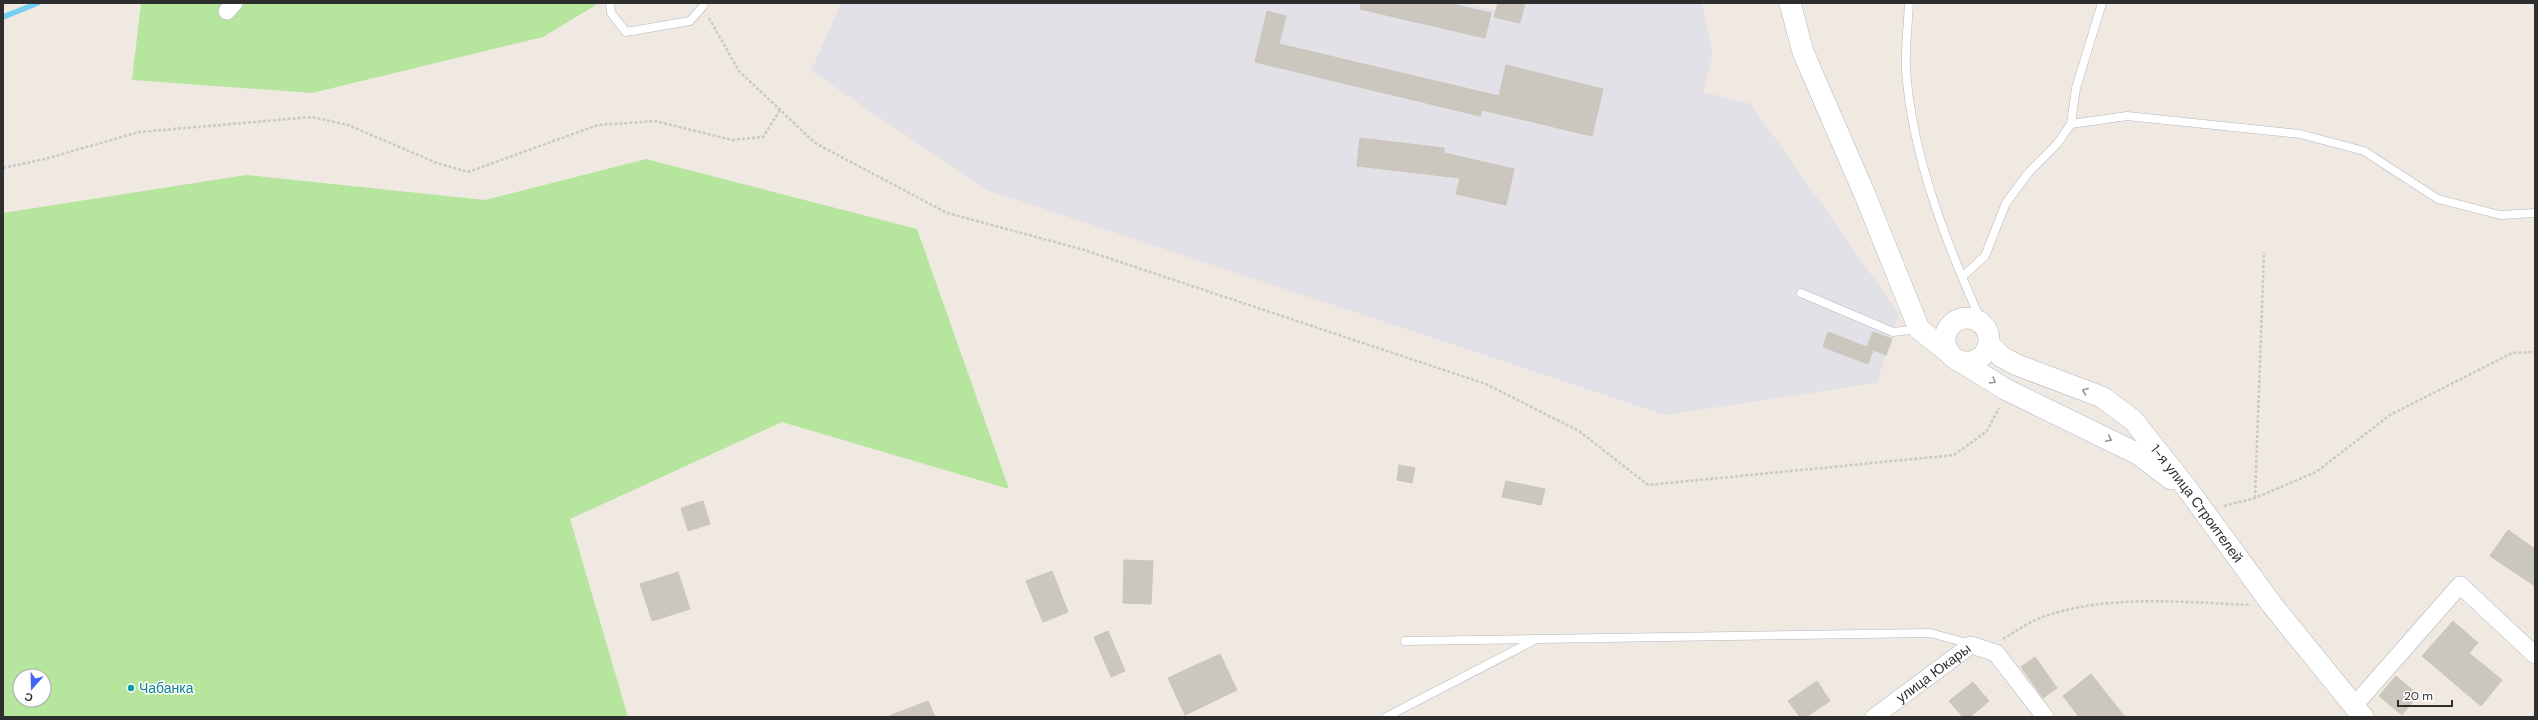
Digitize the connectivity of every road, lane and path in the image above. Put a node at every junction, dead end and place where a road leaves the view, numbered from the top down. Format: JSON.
{"nodes":[{"id":1,"x":610,"y":3,"type":"edge"},
{"id":2,"x":1790,"y":3,"type":"edge"},
{"id":3,"x":1909,"y":3,"type":"edge"},
{"id":4,"x":2102,"y":3,"type":"edge"},
{"id":5,"x":703,"y":6,"type":"joint"},
{"id":6,"x":780,"y":110,"type":"junction"},
{"id":7,"x":2071,"y":124,"type":"junction"},
{"id":8,"x":3,"y":168,"type":"edge"},
{"id":9,"x":2535,"y":213,"type":"edge"},
{"id":10,"x":2264,"y":252,"type":"dead end"},
{"id":11,"x":1963,"y":276,"type":"junction"},
{"id":12,"x":1801,"y":292,"type":"dead end"},
{"id":13,"x":1962,"y":318,"type":"junction"},
{"id":14,"x":1982,"y":323,"type":"junction"},
{"id":15,"x":1919,"y":329,"type":"junction"},
{"id":16,"x":1989,"y":344,"type":"junction"},
{"id":17,"x":2535,"y":352,"type":"edge"},
{"id":18,"x":1954,"y":357,"type":"junction"},
{"id":19,"x":2005,"y":389,"type":"junction"},
{"id":20,"x":2255,"y":498,"type":"junction"},
{"id":21,"x":2208,"y":517,"type":"junction"},
{"id":22,"x":2273,"y":606,"type":"junction"},
{"id":23,"x":1535,"y":639,"type":"junction"},
{"id":24,"x":1404,"y":641,"type":"dead end"},
{"id":25,"x":1984,"y":649,"type":"junction"},
{"id":26,"x":2535,"y":655,"type":"edge"},
{"id":27,"x":2358,"y":712,"type":"edge"},
{"id":28,"x":1386,"y":717,"type":"edge"},
{"id":29,"x":1874,"y":717,"type":"edge"},
{"id":30,"x":2045,"y":717,"type":"edge"}],
"edges":[{"from":1,"to":5,"type":"lane"},
{"from":2,"to":15,"type":"street"},
{"from":3,"to":11,"type":"lane"},
{"from":4,"to":7,"type":"lane"},
{"from":5,"to":6,"type":"path"},
{"from":6,"to":8,"type":"path"},
{"from":6,"to":19,"type":"path"},
{"from":7,"to":9,"type":"lane"},
{"from":7,"to":11,"type":"lane"},
{"from":10,"to":20,"type":"path"},
{"from":11,"to":14,"type":"lane"},
{"from":12,"to":15,"type":"lane"},
{"from":13,"to":14,"type":"street"},
{"from":13,"to":15,"type":"street"},
{"from":13,"to":18,"type":"street"},
{"from":14,"to":16,"type":"street"},
{"from":15,"to":18,"type":"street"},
{"from":16,"to":18,"type":"street"},
{"from":21,"to":16,"type":"street","name":"1-я улица Строителей","one_way":true},
{"from":17,"to":20,"type":"path"},
{"from":18,"to":19,"type":"street","one_way":true},
{"from":19,"to":21,"type":"street","one_way":true},
{"from":20,"to":21,"type":"path"},
{"from":21,"to":22,"type":"street","name":"1-я улица Строителей"},
{"from":22,"to":25,"type":"path"},
{"from":22,"to":27,"type":"street","name":"1-я улица Строителей"},
{"from":23,"to":24,"type":"lane"},
{"from":23,"to":25,"type":"lane"},
{"from":23,"to":28,"type":"lane"},
{"from":25,"to":29,"type":"street","name":"улица Юкары"},
{"from":25,"to":30,"type":"street"},
{"from":26,"to":27,"type":"street"}]}
